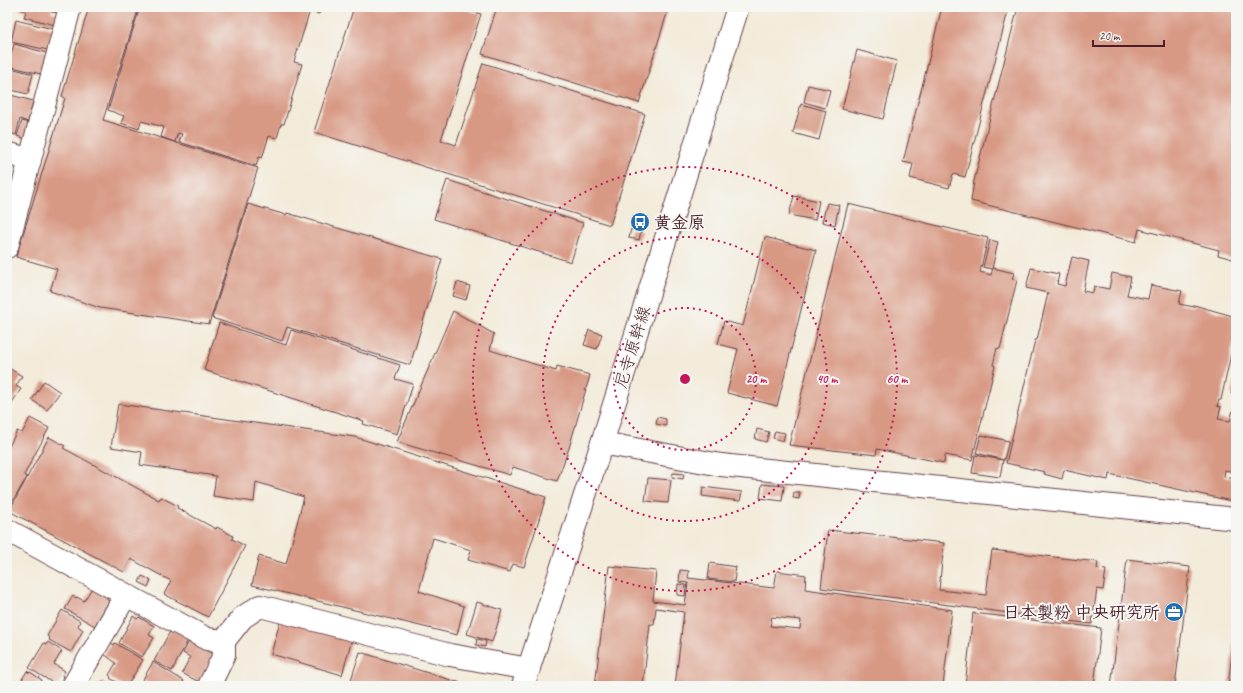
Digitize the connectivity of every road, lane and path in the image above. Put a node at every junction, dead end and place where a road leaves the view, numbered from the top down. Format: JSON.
{"nodes":[{"id":1,"x":70,"y":7,"type":"edge"},
{"id":2,"x":738,"y":7,"type":"edge"},
{"id":3,"x":7,"y":154,"type":"edge"},
{"id":4,"x":30,"y":160,"type":"junction"},
{"id":5,"x":7,"y":247,"type":"edge"},
{"id":6,"x":602,"y":443,"type":"junction"},
{"id":7,"x":1236,"y":519,"type":"edge"},
{"id":8,"x":7,"y":530,"type":"edge"},
{"id":9,"x":126,"y":595,"type":"junction"},
{"id":10,"x":224,"y":641,"type":"junction"},
{"id":11,"x":526,"y":678,"type":"edge"},
{"id":12,"x":73,"y":686,"type":"edge"},
{"id":13,"x":209,"y":686,"type":"edge"}],
"edges":[{"from":1,"to":4,"type":"street"},
{"from":2,"to":6,"type":"street","name":"尼寺原幹線"},
{"from":3,"to":4,"type":"street"},
{"from":4,"to":5,"type":"street"},
{"from":6,"to":7,"type":"street"},
{"from":6,"to":11,"type":"street","name":"尼寺原幹線"},
{"from":8,"to":9,"type":"street"},
{"from":9,"to":10,"type":"street"},
{"from":9,"to":12,"type":"street"},
{"from":10,"to":11,"type":"street"},
{"from":10,"to":13,"type":"street"}]}
